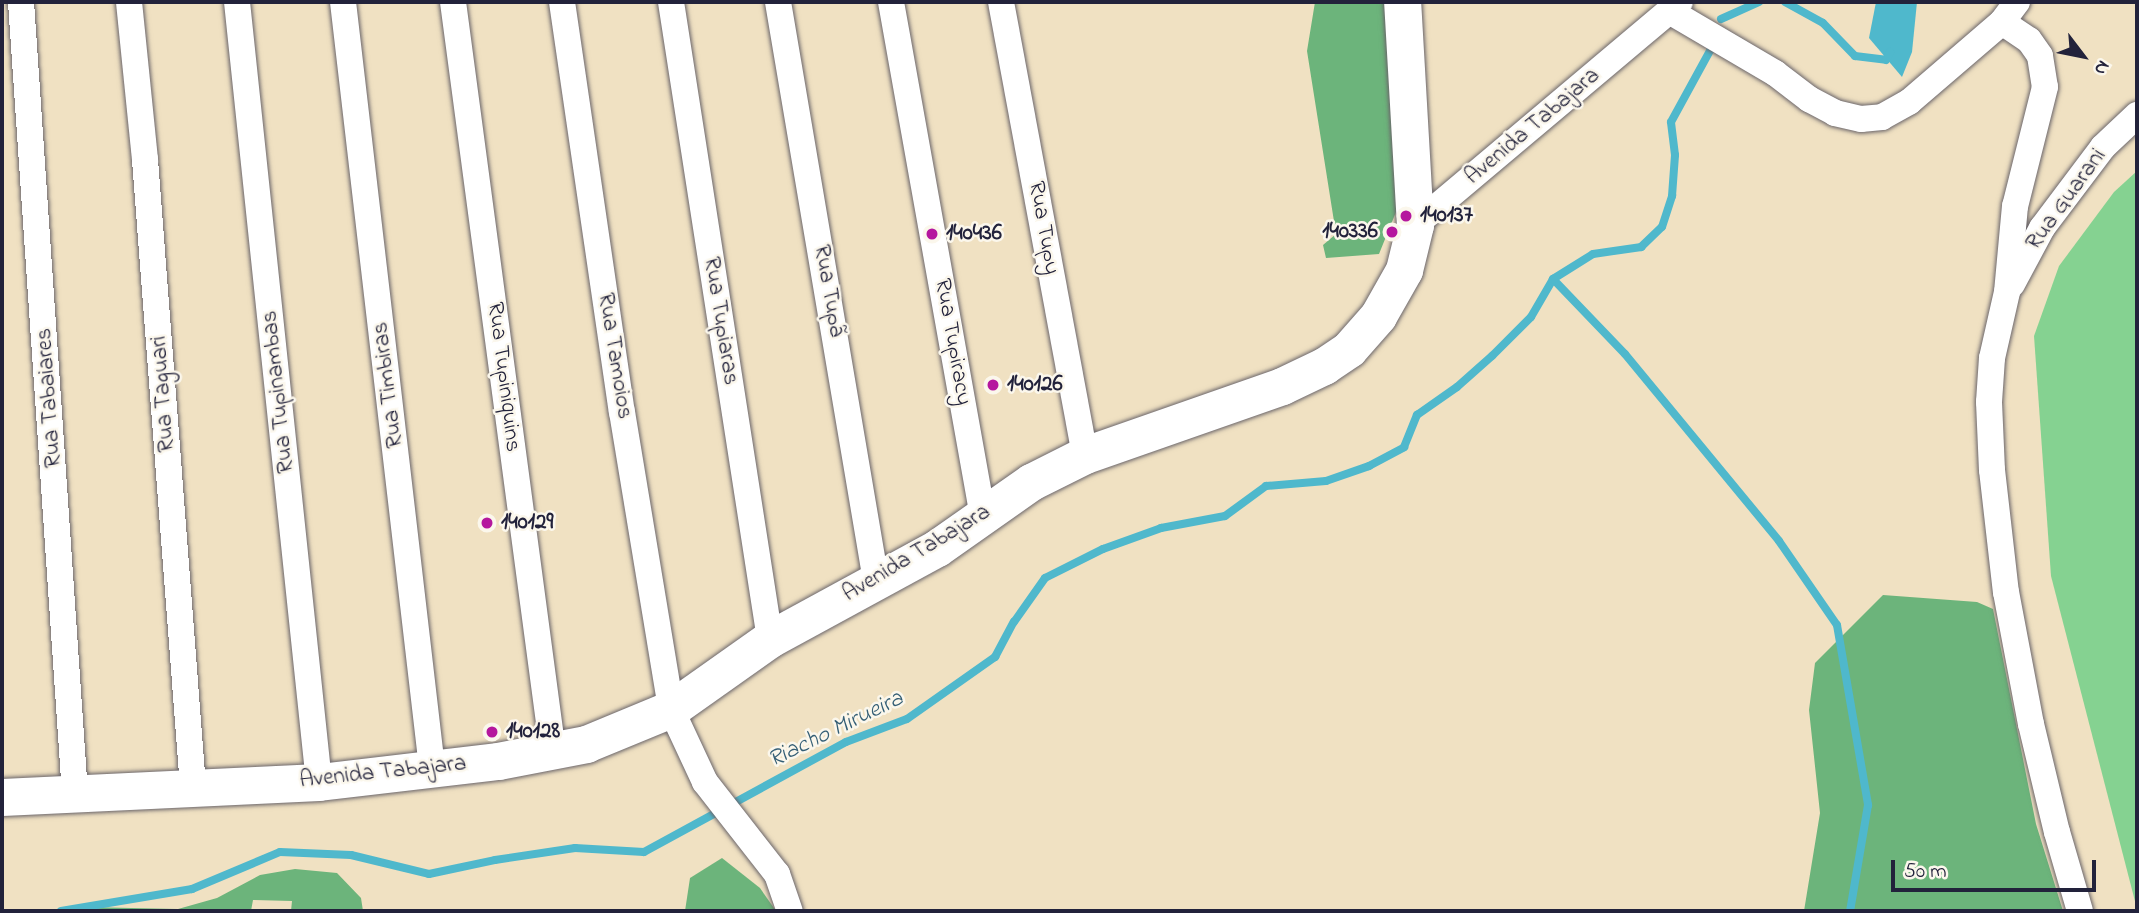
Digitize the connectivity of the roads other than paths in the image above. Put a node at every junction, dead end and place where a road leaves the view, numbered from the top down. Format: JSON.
{"nodes":[{"id":1,"x":21,"y":2,"type":"edge"},
{"id":2,"x":129,"y":2,"type":"edge"},
{"id":3,"x":237,"y":2,"type":"edge"},
{"id":4,"x":343,"y":2,"type":"edge"},
{"id":5,"x":453,"y":2,"type":"edge"},
{"id":6,"x":562,"y":2,"type":"edge"},
{"id":7,"x":671,"y":2,"type":"edge"},
{"id":8,"x":778,"y":2,"type":"edge"},
{"id":9,"x":891,"y":2,"type":"edge"},
{"id":10,"x":1001,"y":2,"type":"edge"},
{"id":11,"x":1402,"y":2,"type":"edge"},
{"id":12,"x":1676,"y":7,"type":"edge"},
{"id":13,"x":2009,"y":12,"type":"edge"},
{"id":14,"x":2137,"y":115,"type":"edge"},
{"id":15,"x":1415,"y":225,"type":"junction"},
{"id":16,"x":2007,"y":292,"type":"junction"},
{"id":17,"x":1084,"y":455,"type":"junction"},
{"id":18,"x":984,"y":517,"type":"junction"},
{"id":19,"x":876,"y":581,"type":"junction"},
{"id":20,"x":771,"y":639,"type":"junction"},
{"id":21,"x":671,"y":709,"type":"junction"},
{"id":22,"x":553,"y":752,"type":"junction"},
{"id":23,"x":432,"y":768,"type":"junction"},
{"id":24,"x":318,"y":782,"type":"junction"},
{"id":25,"x":193,"y":786,"type":"junction"},
{"id":26,"x":75,"y":793,"type":"junction"},
{"id":27,"x":2,"y":797,"type":"edge"},
{"id":28,"x":790,"y":911,"type":"edge"},
{"id":29,"x":2080,"y":911,"type":"edge"}],
"edges":[{"from":1,"to":26,"type":"street","name":"Rua Tabaiares"},
{"from":2,"to":25,"type":"street","name":"Rua Taguari"},
{"from":3,"to":24,"type":"street","name":"Rua Tupinambas"},
{"from":4,"to":23,"type":"street","name":"Rua Timbiras"},
{"from":5,"to":22,"type":"street","name":"Rua Tupiniquins"},
{"from":6,"to":21,"type":"street","name":"Rua Tamoios"},
{"from":7,"to":20,"type":"street","name":"Rua Tupiaras"},
{"from":8,"to":19,"type":"street","name":"Rua Tupã"},
{"from":9,"to":18,"type":"street","name":"Rua Tupiracy"},
{"from":10,"to":17,"type":"street","name":"Rua Tupy"},
{"from":11,"to":15,"type":"street"},
{"from":12,"to":13,"type":"street"},
{"from":12,"to":15,"type":"street","name":"Avenida Tabajara"},
{"from":13,"to":16,"type":"street"},
{"from":14,"to":16,"type":"street","name":"Rua Guarani"},
{"from":15,"to":17,"type":"street","name":"Avenida Tabajara"},
{"from":16,"to":29,"type":"street"},
{"from":17,"to":18,"type":"street","name":"Avenida Tabajara"},
{"from":18,"to":19,"type":"street","name":"Avenida Tabajara"},
{"from":19,"to":20,"type":"street","name":"Avenida Tabajara"},
{"from":20,"to":21,"type":"street","name":"Avenida Tabajara"},
{"from":21,"to":22,"type":"street","name":"Avenida Tabajara"},
{"from":21,"to":28,"type":"street","name":"Rua Tamoios"},
{"from":22,"to":23,"type":"street","name":"Avenida Tabajara"},
{"from":23,"to":24,"type":"street","name":"Avenida Tabajara"},
{"from":24,"to":25,"type":"street","name":"Avenida Tabajara"},
{"from":25,"to":26,"type":"street","name":"Avenida Tabajara"},
{"from":26,"to":27,"type":"street","name":"Avenida Tabajara"}]}
